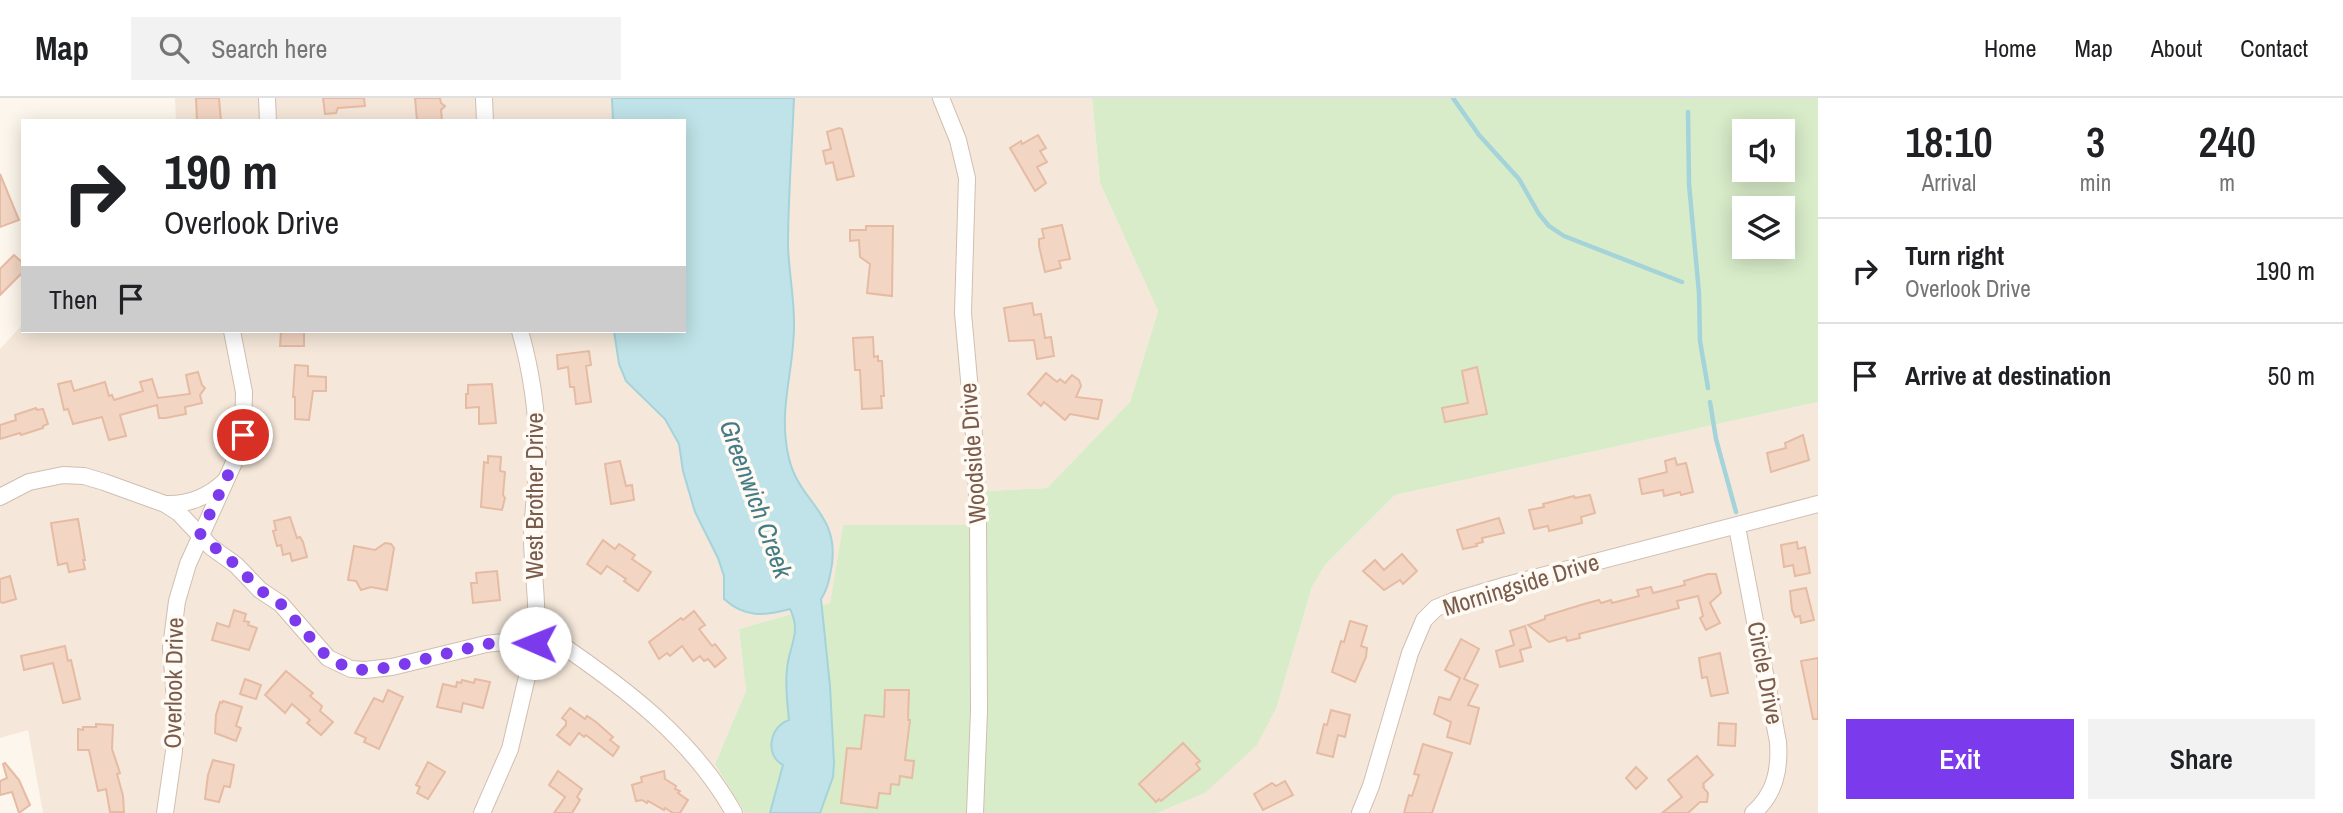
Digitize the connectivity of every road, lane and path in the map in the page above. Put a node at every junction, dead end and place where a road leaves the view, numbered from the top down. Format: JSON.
{"nodes":[{"id":1,"x":267,"y":98,"type":"edge"},
{"id":2,"x":484,"y":98,"type":"edge"},
{"id":3,"x":941,"y":98,"type":"edge"},
{"id":4,"x":268,"y":119,"type":"edge"},
{"id":5,"x":485,"y":119,"type":"edge"},
{"id":6,"x":233,"y":333,"type":"edge"},
{"id":7,"x":521,"y":333,"type":"edge"},
{"id":8,"x":226,"y":480,"type":"junction"},
{"id":9,"x":0,"y":497,"type":"edge"},
{"id":10,"x":165,"y":504,"type":"junction"},
{"id":11,"x":1818,"y":504,"type":"edge"},
{"id":12,"x":1737,"y":527,"type":"junction"},
{"id":13,"x":200,"y":535,"type":"junction"},
{"id":14,"x":535,"y":643,"type":"junction"},
{"id":15,"x":165,"y":813,"type":"edge"},
{"id":16,"x":482,"y":813,"type":"edge"},
{"id":17,"x":734,"y":813,"type":"edge"},
{"id":18,"x":975,"y":813,"type":"edge"},
{"id":19,"x":1360,"y":813,"type":"edge"},
{"id":20,"x":1753,"y":813,"type":"edge"}],
"edges":[{"from":1,"to":4,"type":"street"},
{"from":2,"to":5,"type":"street"},
{"from":3,"to":18,"type":"street","name":"Woodside Drive"},
{"from":6,"to":8,"type":"street","name":"Overlook Drive"},
{"from":7,"to":14,"type":"street","name":"West Brother Drive"},
{"from":8,"to":10,"type":"street"},
{"from":8,"to":13,"type":"street","name":"Overlook Drive"},
{"from":9,"to":10,"type":"street"},
{"from":10,"to":13,"type":"street"},
{"from":11,"to":12,"type":"street","name":"Morningside Drive"},
{"from":12,"to":19,"type":"street","name":"Morningside Drive"},
{"from":12,"to":20,"type":"street","name":"Circle Drive"},
{"from":13,"to":14,"type":"street"},
{"from":13,"to":15,"type":"street","name":"Overlook Drive"},
{"from":14,"to":16,"type":"street","name":"West Brother Drive"},
{"from":14,"to":17,"type":"street"}]}
